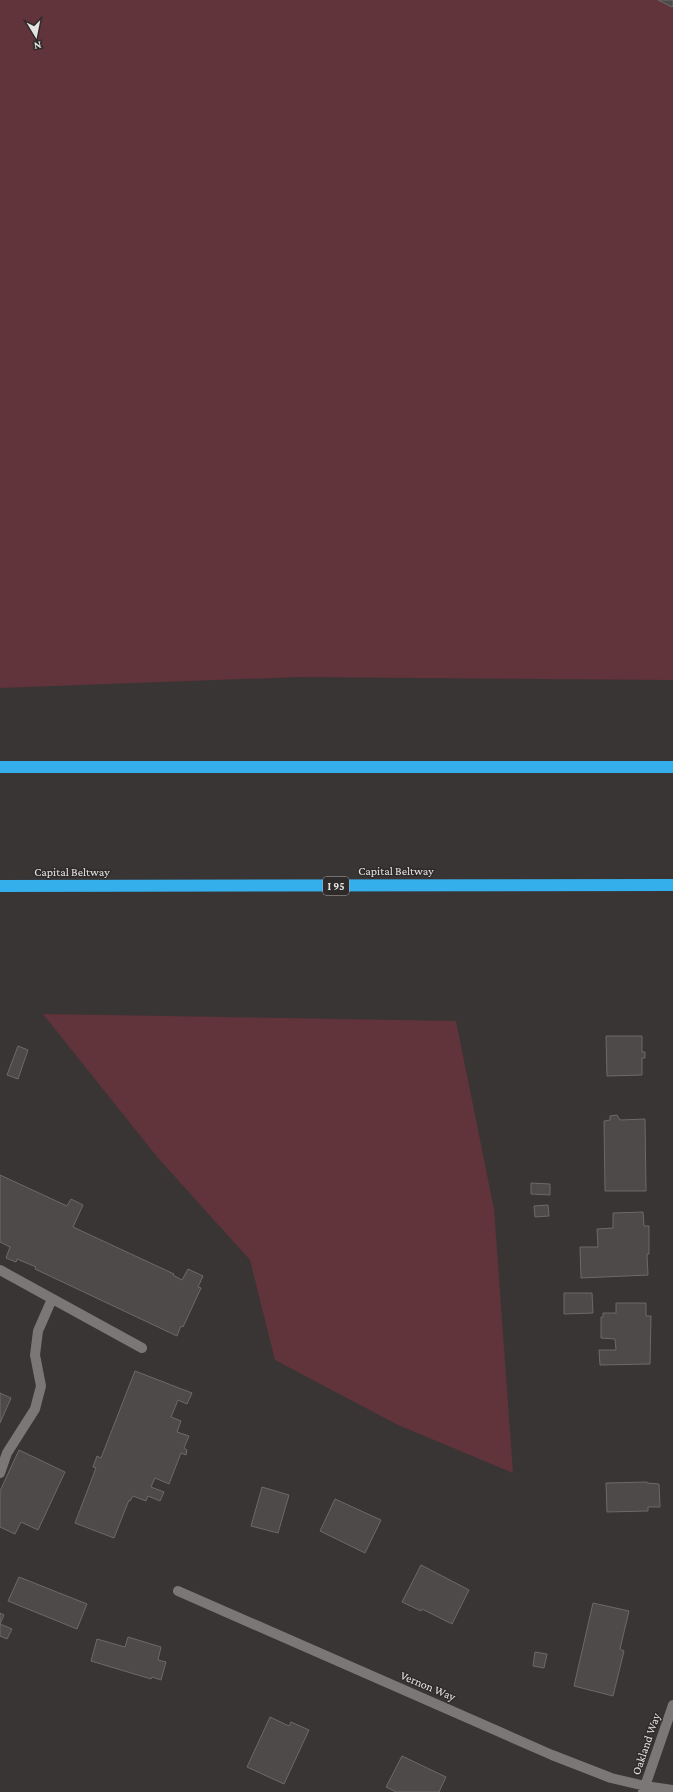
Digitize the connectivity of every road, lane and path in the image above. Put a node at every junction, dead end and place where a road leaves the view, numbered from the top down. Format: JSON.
{"nodes":[{"id":1,"x":0,"y":767,"type":"edge"},
{"id":2,"x":673,"y":767,"type":"edge"},
{"id":3,"x":673,"y":885,"type":"edge"},
{"id":4,"x":0,"y":886,"type":"edge"},
{"id":5,"x":0,"y":1270,"type":"edge"},
{"id":6,"x":52,"y":1299,"type":"junction"},
{"id":7,"x":142,"y":1348,"type":"dead end"},
{"id":8,"x":0,"y":1473,"type":"edge"},
{"id":9,"x":178,"y":1591,"type":"dead end"},
{"id":10,"x":673,"y":1705,"type":"edge"},
{"id":11,"x":644,"y":1789,"type":"edge"},
{"id":12,"x":673,"y":1790,"type":"edge"}],
"edges":[{"from":1,"to":2,"type":"highway"},
{"from":3,"to":4,"type":"highway","name":"Capital Beltway","number":"I 95"},
{"from":5,"to":6,"type":"street"},
{"from":6,"to":7,"type":"street"},
{"from":6,"to":8,"type":"street"},
{"from":9,"to":11,"type":"street","name":"Vernon Way"},
{"from":10,"to":11,"type":"street","name":"Oakland Way"},
{"from":11,"to":12,"type":"street","name":"Vernon Way"}]}
